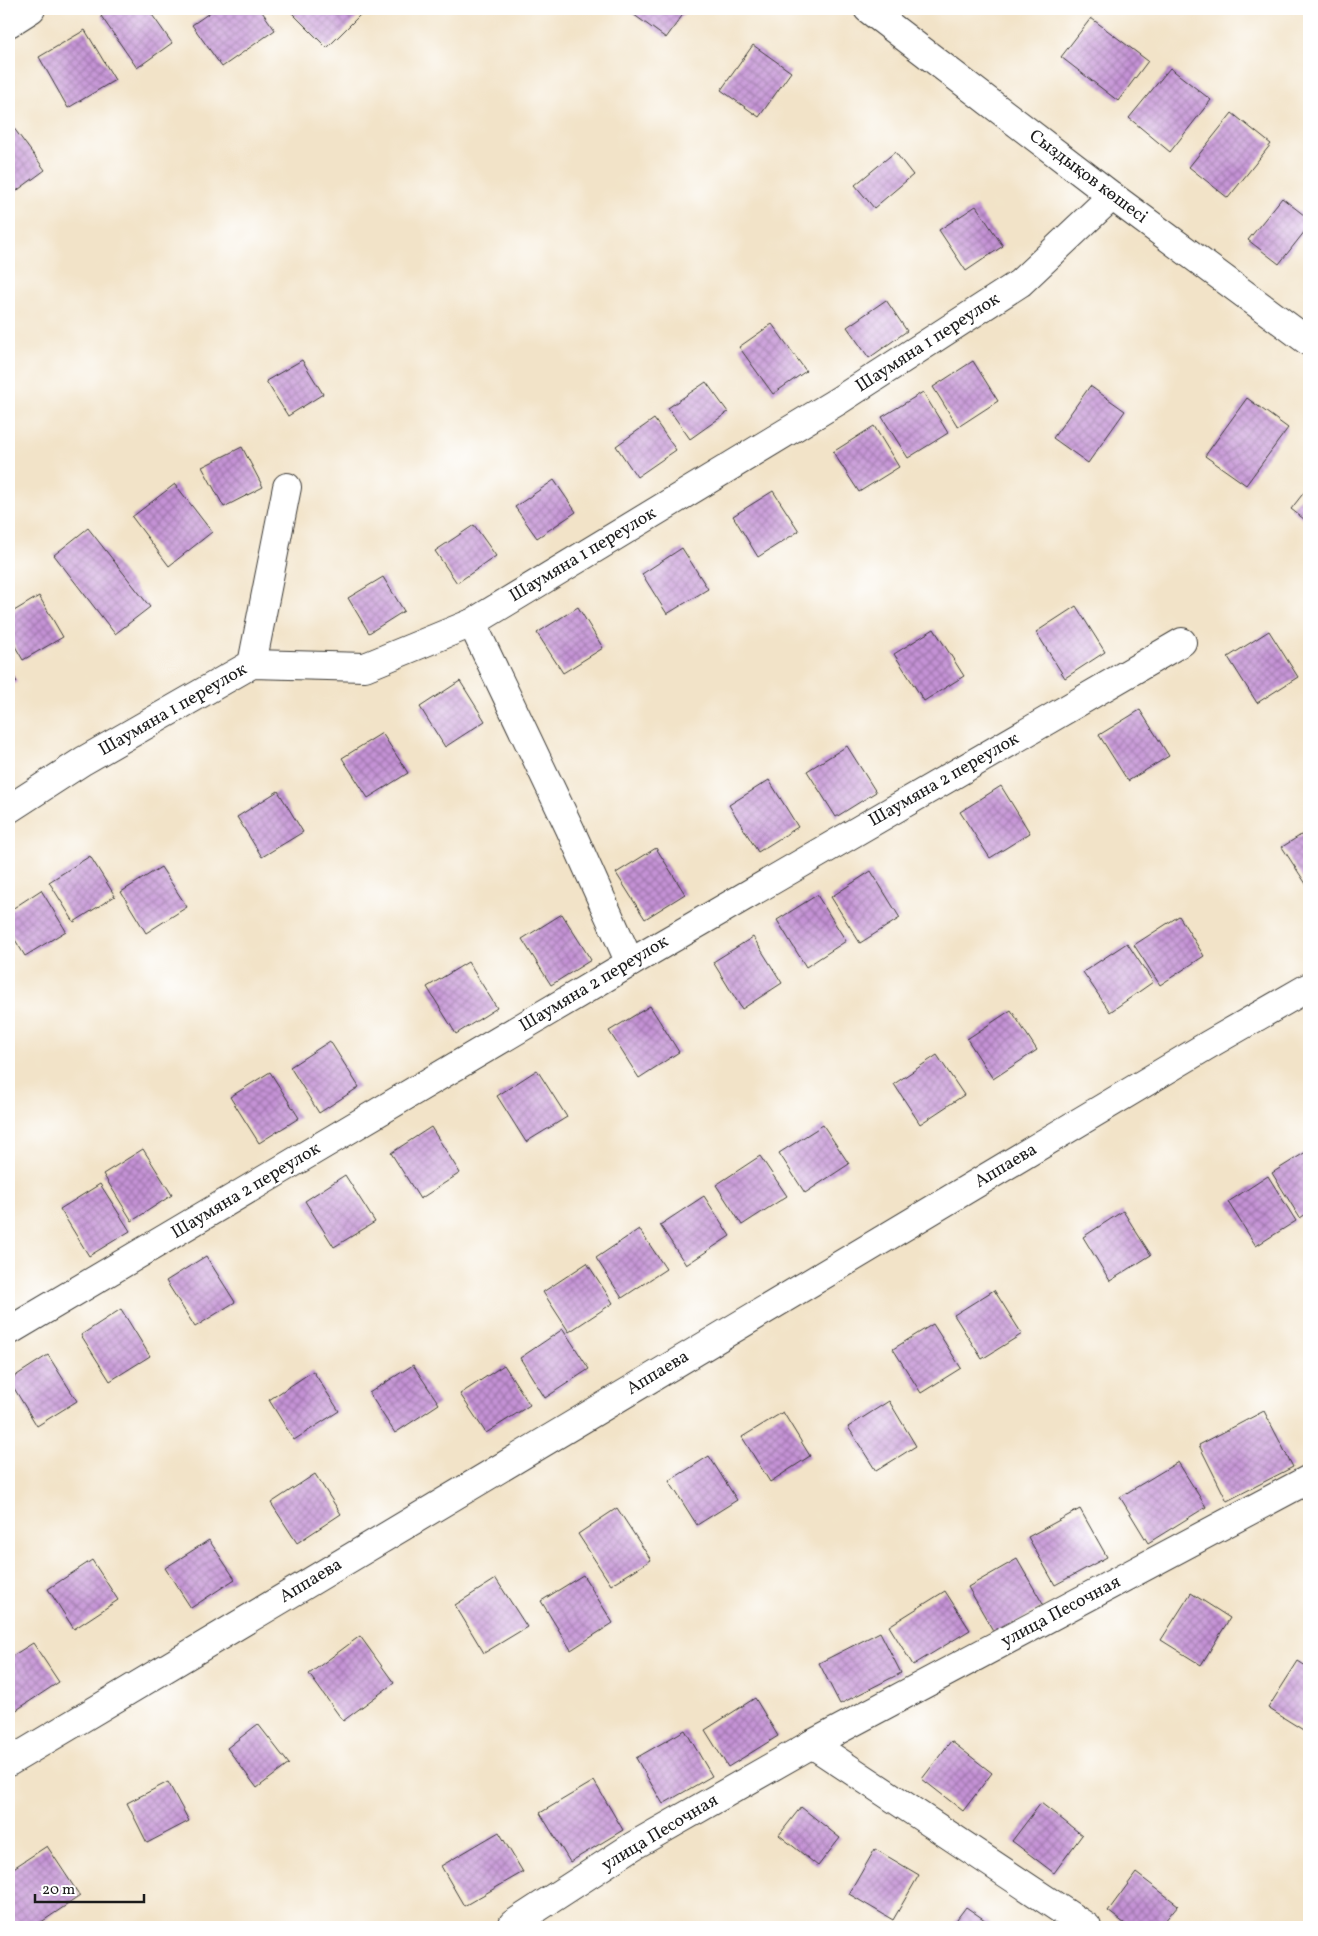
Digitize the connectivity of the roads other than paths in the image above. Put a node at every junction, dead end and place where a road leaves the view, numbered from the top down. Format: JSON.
{"nodes":[{"id":1,"x":31,"y":9,"type":"edge"},
{"id":2,"x":868,"y":9,"type":"edge"},
{"id":3,"x":9,"y":23,"type":"edge"},
{"id":4,"x":1112,"y":196,"type":"junction"},
{"id":5,"x":1309,"y":342,"type":"edge"},
{"id":6,"x":287,"y":486,"type":"dead end"},
{"id":7,"x":472,"y":623,"type":"junction"},
{"id":8,"x":1182,"y":642,"type":"dead end"},
{"id":9,"x":252,"y":664,"type":"junction"},
{"id":10,"x":9,"y":809,"type":"edge"},
{"id":11,"x":630,"y":963,"type":"junction"},
{"id":12,"x":1309,"y":987,"type":"edge"},
{"id":13,"x":9,"y":1331,"type":"edge"},
{"id":14,"x":1309,"y":1479,"type":"edge"},
{"id":15,"x":812,"y":1744,"type":"junction"},
{"id":16,"x":9,"y":1762,"type":"edge"},
{"id":17,"x":514,"y":1927,"type":"edge"},
{"id":18,"x":1087,"y":1927,"type":"edge"}],
"edges":[{"from":1,"to":3,"type":"street"},
{"from":2,"to":4,"type":"street","name":"Сыздықов көшесі"},
{"from":4,"to":5,"type":"street","name":"Сыздықов көшесі"},
{"from":4,"to":7,"type":"street","name":"Шаумяна 1 переулок"},
{"from":6,"to":9,"type":"street"},
{"from":7,"to":9,"type":"street","name":"Шаумяна 1 переулок"},
{"from":7,"to":11,"type":"street"},
{"from":8,"to":11,"type":"street","name":"Шаумяна 2 переулок"},
{"from":9,"to":10,"type":"street","name":"Шаумяна 1 переулок"},
{"from":11,"to":13,"type":"street","name":"Шаумяна 2 переулок"},
{"from":12,"to":16,"type":"street","name":"Аппаева"},
{"from":14,"to":15,"type":"street","name":"улица Песочная"},
{"from":15,"to":17,"type":"street","name":"улица Песочная"},
{"from":15,"to":18,"type":"street"}]}
